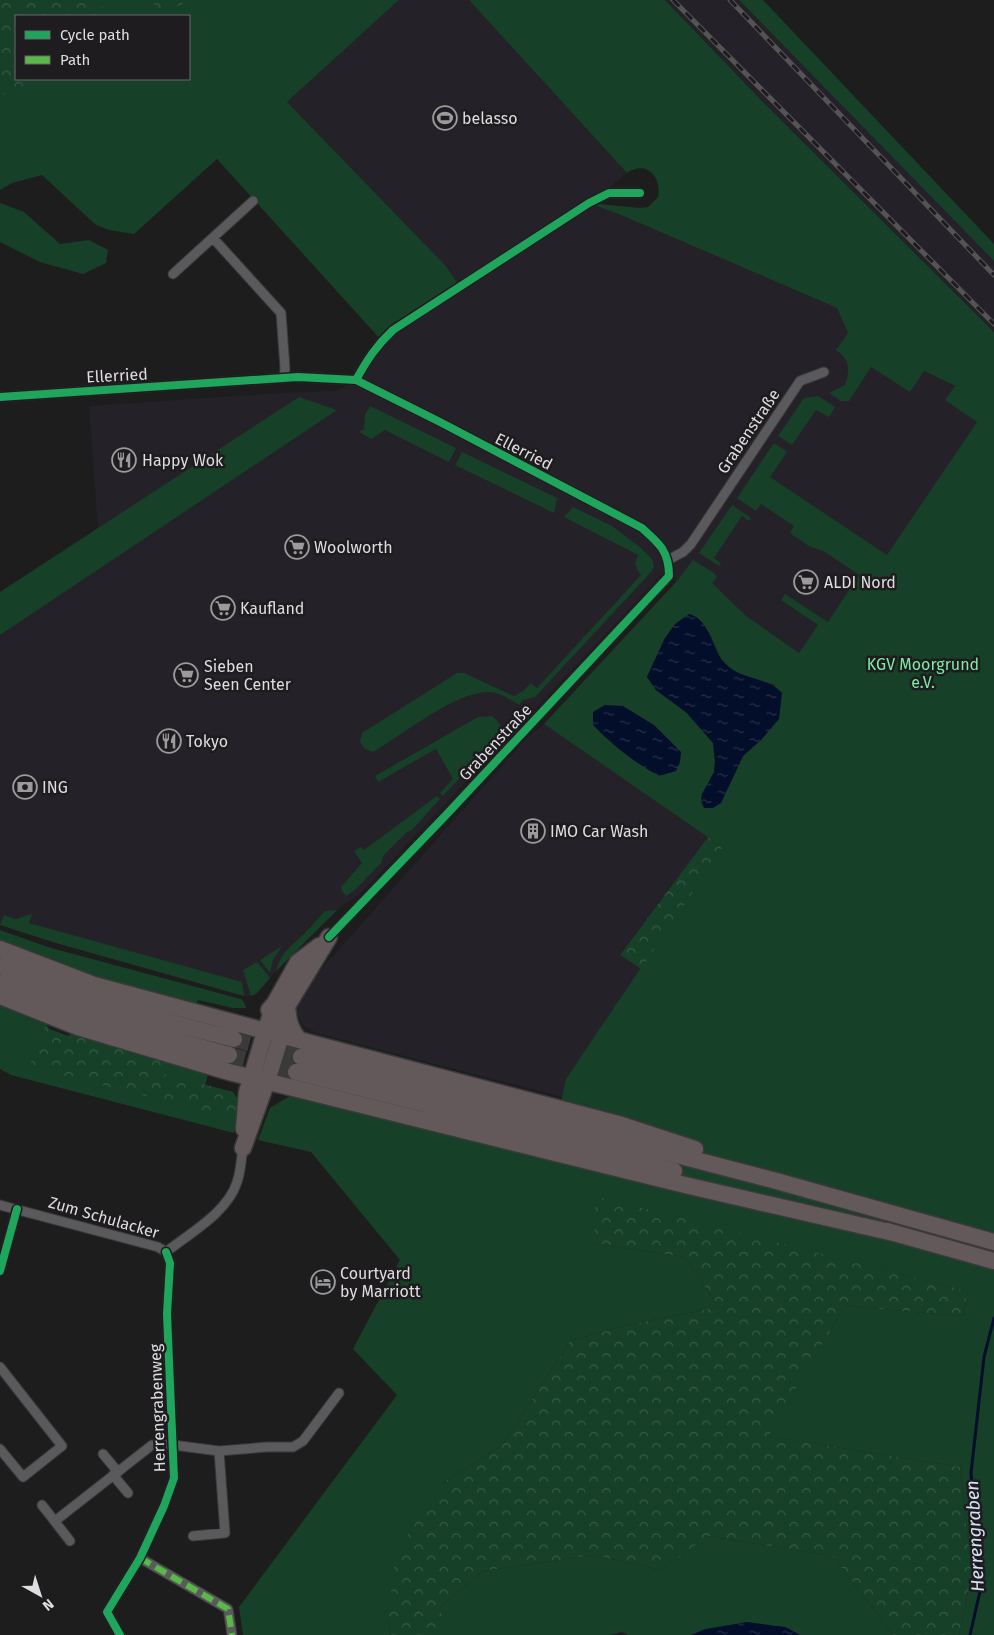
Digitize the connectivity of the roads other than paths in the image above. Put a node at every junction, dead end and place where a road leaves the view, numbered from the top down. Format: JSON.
{"nodes":[{"id":1,"x":640,"y":193,"type":"dead end"},
{"id":2,"x":253,"y":201,"type":"dead end"},
{"id":3,"x":213,"y":238,"type":"junction"},
{"id":4,"x":173,"y":274,"type":"dead end"},
{"id":5,"x":824,"y":372,"type":"dead end"},
{"id":6,"x":284,"y":378,"type":"junction"},
{"id":7,"x":356,"y":380,"type":"junction"},
{"id":8,"x":0,"y":397,"type":"edge"},
{"id":9,"x":668,"y":560,"type":"junction"},
{"id":10,"x":330,"y":938,"type":"joint"},
{"id":11,"x":0,"y":949,"type":"edge"},
{"id":12,"x":0,"y":966,"type":"edge"},
{"id":13,"x":0,"y":984,"type":"edge"},
{"id":14,"x":0,"y":996,"type":"edge"},
{"id":15,"x":281,"y":1004,"type":"junction"},
{"id":16,"x":245,"y":1027,"type":"junction"},
{"id":17,"x":274,"y":1043,"type":"junction"},
{"id":18,"x":299,"y":1056,"type":"junction"},
{"id":19,"x":257,"y":1076,"type":"junction"},
{"id":20,"x":243,"y":1148,"type":"joint"},
{"id":21,"x":0,"y":1204,"type":"edge"},
{"id":22,"x":17,"y":1209,"type":"junction"},
{"id":23,"x":898,"y":1234,"type":"junction"},
{"id":24,"x":994,"y":1242,"type":"edge"},
{"id":25,"x":166,"y":1252,"type":"junction"},
{"id":26,"x":993,"y":1261,"type":"edge"},
{"id":27,"x":0,"y":1271,"type":"edge"},
{"id":28,"x":0,"y":1367,"type":"edge"},
{"id":29,"x":339,"y":1393,"type":"dead end"},
{"id":30,"x":173,"y":1446,"type":"junction"},
{"id":31,"x":0,"y":1449,"type":"edge"},
{"id":32,"x":219,"y":1451,"type":"junction"},
{"id":33,"x":103,"y":1454,"type":"dead end"},
{"id":34,"x":116,"y":1474,"type":"junction"},
{"id":35,"x":128,"y":1493,"type":"dead end"},
{"id":36,"x":42,"y":1504,"type":"dead end"},
{"id":37,"x":55,"y":1521,"type":"junction"},
{"id":38,"x":193,"y":1536,"type":"dead end"},
{"id":39,"x":70,"y":1540,"type":"dead end"},
{"id":40,"x":140,"y":1558,"type":"junction"},
{"id":41,"x":120,"y":1635,"type":"edge"},
{"id":42,"x":232,"y":1635,"type":"edge"}],
"edges":[{"from":1,"to":7,"type":"street"},
{"from":2,"to":3,"type":"street"},
{"from":3,"to":4,"type":"street"},
{"from":3,"to":6,"type":"street"},
{"from":5,"to":9,"type":"street","name":"Grabenstraße"},
{"from":6,"to":7,"type":"street","name":"Ellerried"},
{"from":6,"to":8,"type":"street","name":"Ellerried"},
{"from":7,"to":9,"type":"street","name":"Ellerried"},
{"from":9,"to":10,"type":"street","name":"Grabenstraße"},
{"from":10,"to":15,"type":"highway"},
{"from":11,"to":16,"type":"highway"},
{"from":12,"to":13,"type":"highway"},
{"from":14,"to":19,"type":"highway"},
{"from":15,"to":16,"type":"highway"},
{"from":15,"to":17,"type":"highway"},
{"from":15,"to":18,"type":"highway"},
{"from":16,"to":17,"type":"highway"},
{"from":17,"to":18,"type":"highway"},
{"from":17,"to":19,"type":"highway"},
{"from":17,"to":19,"type":"highway"},
{"from":18,"to":23,"type":"highway"},
{"from":18,"to":24,"type":"highway"},
{"from":19,"to":20,"type":"highway"},
{"from":19,"to":23,"type":"highway"},
{"from":20,"to":25,"type":"street","name":"Zum Schulacker"},
{"from":21,"to":22,"type":"street","name":"Zum Schulacker"},
{"from":22,"to":25,"type":"street","name":"Zum Schulacker"},
{"from":22,"to":27,"type":"street"},
{"from":23,"to":26,"type":"highway"},
{"from":25,"to":30,"type":"street","name":"Herrengrabenweg"},
{"from":28,"to":31,"type":"street"},
{"from":29,"to":32,"type":"street","name":"Herrengrabenweg"},
{"from":30,"to":32,"type":"street","name":"Herrengrabenweg"},
{"from":30,"to":34,"type":"street","name":"Herrengrabenweg"},
{"from":30,"to":40,"type":"street","name":"Herrengrabenweg"},
{"from":32,"to":38,"type":"street"},
{"from":33,"to":34,"type":"street"},
{"from":34,"to":35,"type":"street"},
{"from":34,"to":37,"type":"street","name":"Herrengrabenweg"},
{"from":36,"to":37,"type":"street"},
{"from":37,"to":39,"type":"street"},
{"from":40,"to":41,"type":"street","name":"Herrengrabenweg"},
{"from":40,"to":42,"type":"street"}]}
